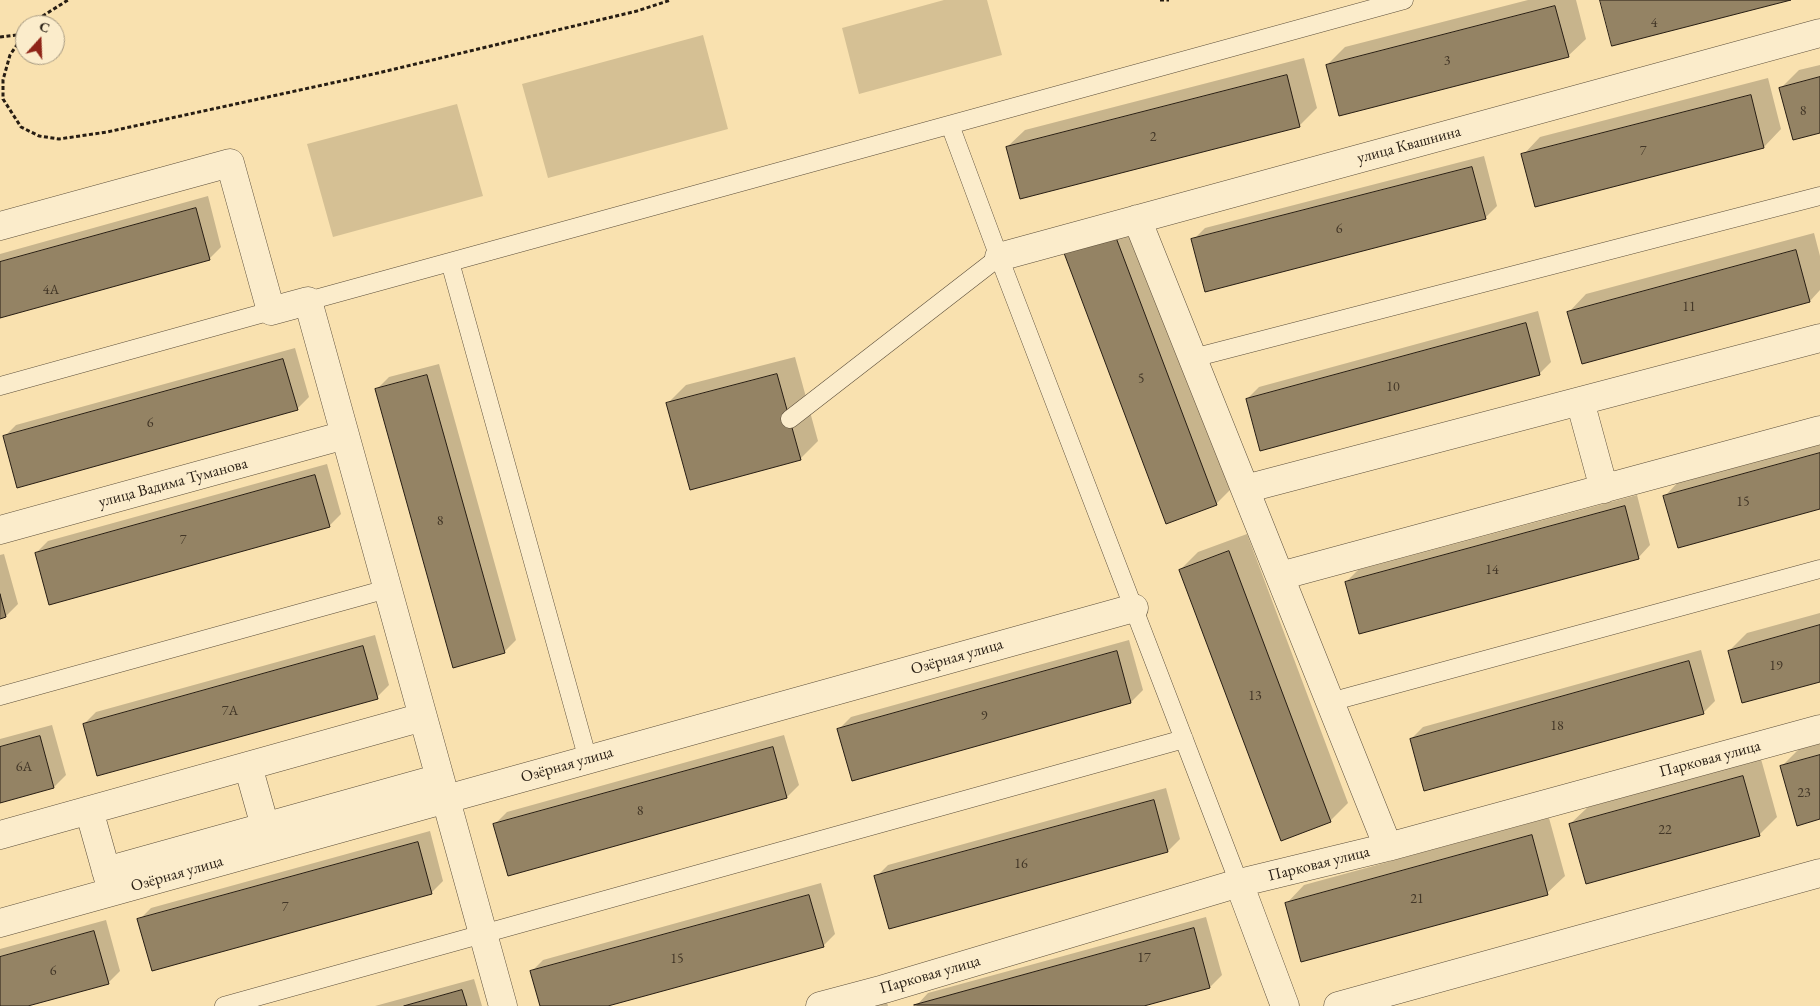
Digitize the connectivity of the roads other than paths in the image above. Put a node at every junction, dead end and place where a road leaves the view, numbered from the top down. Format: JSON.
{"nodes":[{"id":1,"x":1404,"y":0,"type":"edge"},
{"id":2,"x":1820,"y":33,"type":"edge"},
{"id":3,"x":950,"y":125,"type":"junction"},
{"id":4,"x":1820,"y":196,"type":"edge"},
{"id":5,"x":1137,"y":219,"type":"junction"},
{"id":6,"x":0,"y":226,"type":"edge"},
{"id":7,"x":999,"y":257,"type":"junction"},
{"id":8,"x":450,"y":262,"type":"junction"},
{"id":9,"x":308,"y":301,"type":"junction"},
{"id":10,"x":271,"y":311,"type":"junction"},
{"id":11,"x":1820,"y":338,"type":"edge"},
{"id":12,"x":1193,"y":358,"type":"junction"},
{"id":13,"x":0,"y":386,"type":"edge"},
{"id":14,"x":1580,"y":401,"type":"junction"},
{"id":15,"x":790,"y":419,"type":"dead end"},
{"id":16,"x":1820,"y":430,"type":"edge"},
{"id":17,"x":345,"y":435,"type":"junction"},
{"id":18,"x":1604,"y":488,"type":"junction"},
{"id":19,"x":1245,"y":489,"type":"junction"},
{"id":20,"x":0,"y":530,"type":"edge"},
{"id":21,"x":1820,"y":569,"type":"edge"},
{"id":22,"x":1280,"y":576,"type":"junction"},
{"id":23,"x":387,"y":589,"type":"junction"},
{"id":24,"x":1134,"y":608,"type":"junction"},
{"id":25,"x":0,"y":696,"type":"edge"},
{"id":26,"x":1330,"y":702,"type":"junction"},
{"id":27,"x":423,"y":717,"type":"junction"},
{"id":28,"x":1820,"y":729,"type":"edge"},
{"id":29,"x":1184,"y":739,"type":"junction"},
{"id":30,"x":588,"y":760,"type":"junction"},
{"id":31,"x":248,"y":766,"type":"junction"},
{"id":32,"x":443,"y":788,"type":"junction"},
{"id":33,"x":89,"y":810,"type":"junction"},
{"id":34,"x":0,"y":835,"type":"edge"},
{"id":35,"x":268,"y":837,"type":"junction"},
{"id":36,"x":1388,"y":847,"type":"junction"},
{"id":37,"x":1820,"y":873,"type":"edge"},
{"id":38,"x":109,"y":881,"type":"junction"},
{"id":39,"x":1239,"y":883,"type":"junction"},
{"id":40,"x":0,"y":923,"type":"edge"},
{"id":41,"x":483,"y":934,"type":"junction"},
{"id":42,"x":886,"y":997,"type":"edge"},
{"id":43,"x":224,"y":1006,"type":"edge"},
{"id":44,"x":503,"y":1006,"type":"edge"},
{"id":45,"x":820,"y":1006,"type":"edge"},
{"id":46,"x":1286,"y":1006,"type":"edge"},
{"id":47,"x":1338,"y":1006,"type":"edge"}],
"edges":[{"from":1,"to":3,"type":"lane"},
{"from":2,"to":5,"type":"street","name":"улица Квашнина"},
{"from":3,"to":7,"type":"lane"},
{"from":3,"to":8,"type":"lane"},
{"from":4,"to":12,"type":"lane"},
{"from":5,"to":7,"type":"street","name":"улица Квашнина"},
{"from":5,"to":12,"type":"street"},
{"from":6,"to":10,"type":"street"},
{"from":7,"to":15,"type":"lane"},
{"from":7,"to":24,"type":"lane"},
{"from":8,"to":9,"type":"lane"},
{"from":8,"to":30,"type":"lane"},
{"from":9,"to":10,"type":"street"},
{"from":9,"to":17,"type":"street"},
{"from":10,"to":13,"type":"lane"},
{"from":11,"to":14,"type":"street"},
{"from":12,"to":19,"type":"street"},
{"from":14,"to":18,"type":"street"},
{"from":14,"to":19,"type":"street"},
{"from":16,"to":18,"type":"street"},
{"from":17,"to":20,"type":"street","name":"улица Вадима Туманова"},
{"from":17,"to":23,"type":"street"},
{"from":18,"to":22,"type":"street"},
{"from":19,"to":22,"type":"street"},
{"from":21,"to":26,"type":"lane"},
{"from":22,"to":26,"type":"street"},
{"from":23,"to":25,"type":"lane"},
{"from":23,"to":27,"type":"street"},
{"from":24,"to":29,"type":"lane"},
{"from":24,"to":30,"type":"street","name":"Озёрная улица"},
{"from":26,"to":36,"type":"street"},
{"from":27,"to":31,"type":"street"},
{"from":27,"to":32,"type":"street"},
{"from":28,"to":36,"type":"street","name":"Парковая улица"},
{"from":29,"to":39,"type":"lane"},
{"from":29,"to":41,"type":"lane"},
{"from":30,"to":32,"type":"street","name":"Озёрная улица"},
{"from":31,"to":33,"type":"street"},
{"from":31,"to":35,"type":"street"},
{"from":32,"to":35,"type":"street","name":"Озёрная улица"},
{"from":32,"to":41,"type":"street"},
{"from":33,"to":34,"type":"street"},
{"from":33,"to":38,"type":"street"},
{"from":35,"to":38,"type":"street","name":"Озёрная улица"},
{"from":36,"to":39,"type":"street","name":"Парковая улица"},
{"from":37,"to":47,"type":"street"},
{"from":38,"to":40,"type":"street","name":"Озёрная улица"},
{"from":39,"to":42,"type":"street","name":"Парковая улица"},
{"from":39,"to":46,"type":"street"},
{"from":41,"to":43,"type":"lane"},
{"from":41,"to":44,"type":"street"},
{"from":42,"to":45,"type":"street","name":"Парковая улица"}]}
